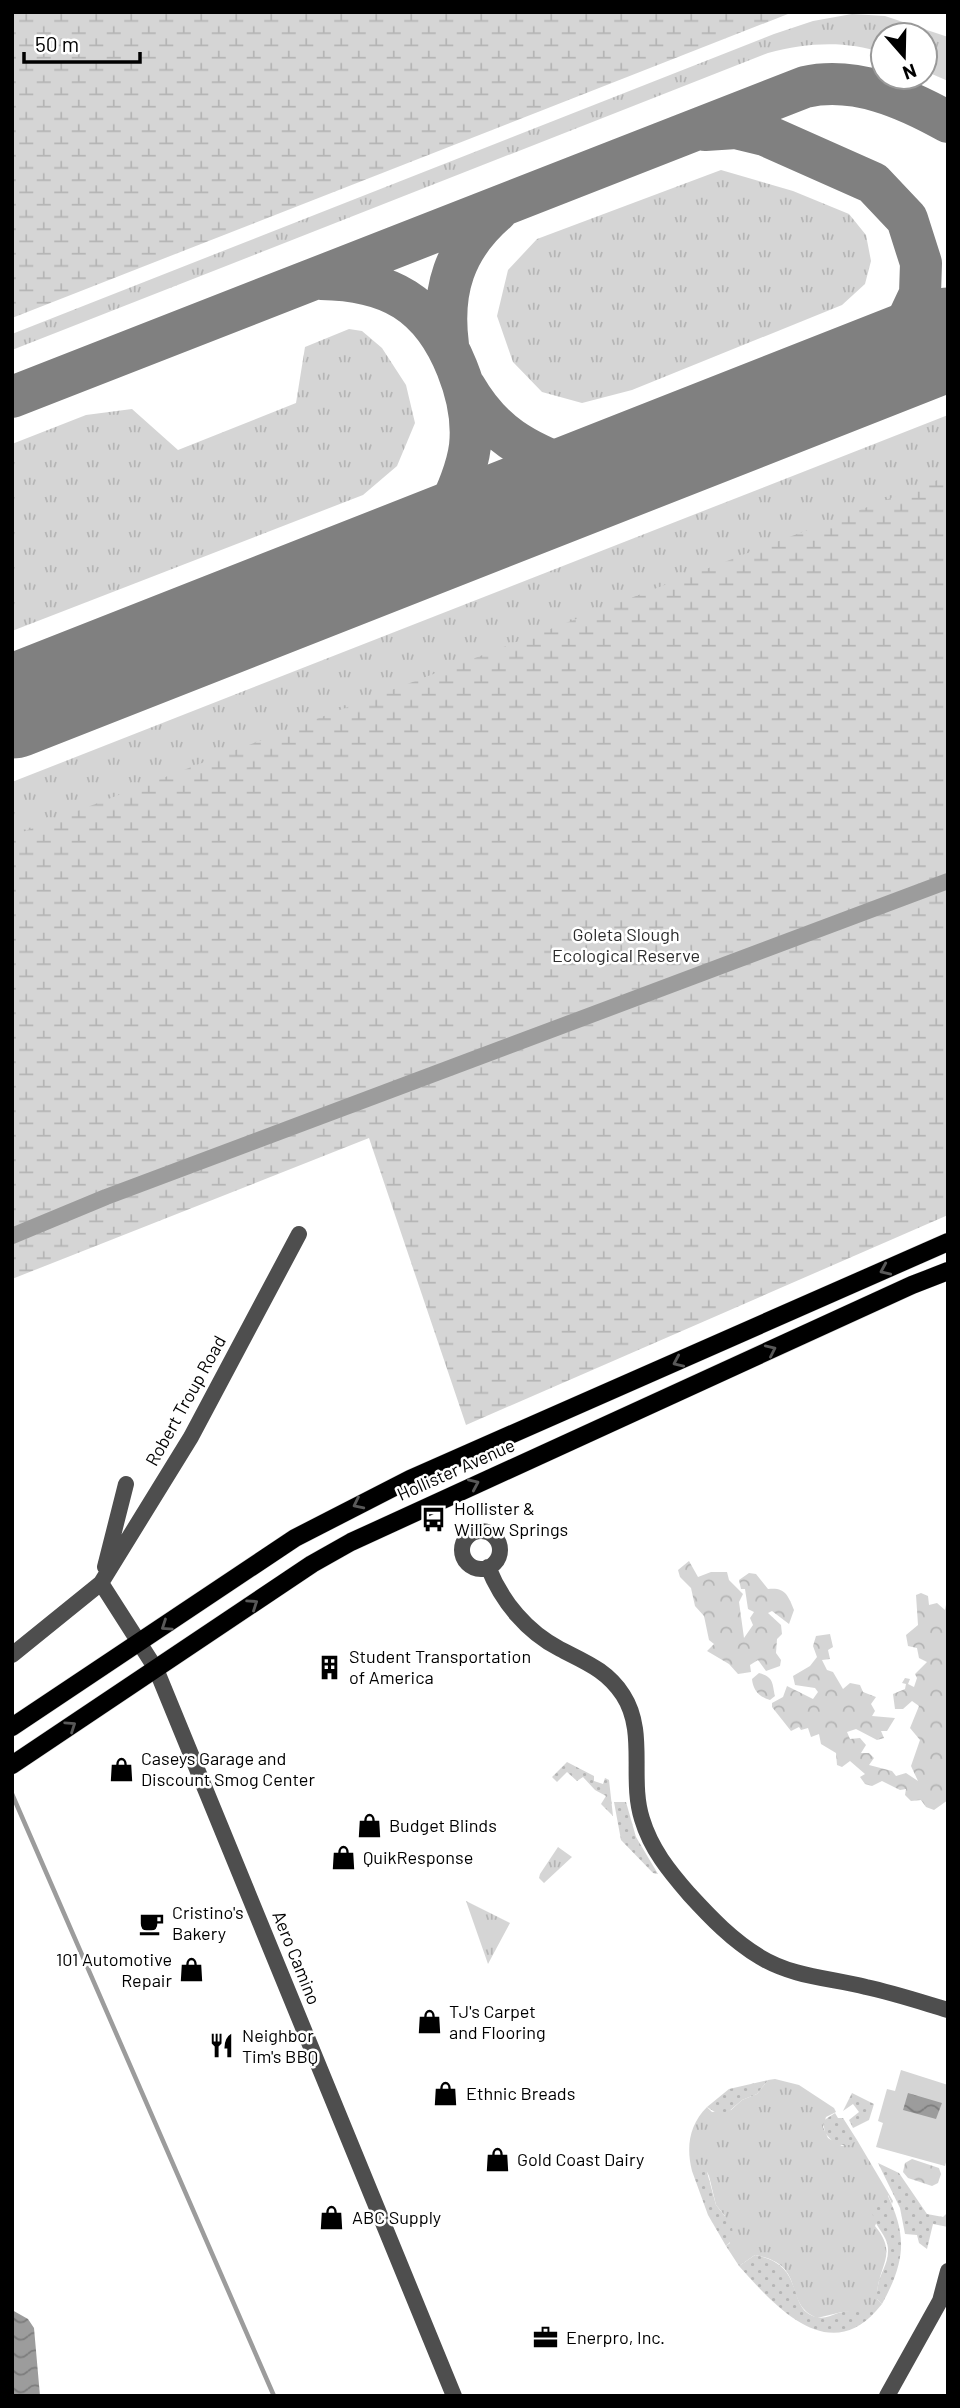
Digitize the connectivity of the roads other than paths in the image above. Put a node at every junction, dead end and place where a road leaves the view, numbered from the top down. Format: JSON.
{"nodes":[{"id":1,"x":299,"y":1234,"type":"dead end"},
{"id":2,"x":948,"y":1242,"type":"edge"},
{"id":3,"x":948,"y":1271,"type":"edge"},
{"id":4,"x":126,"y":1484,"type":"dead end"},
{"id":5,"x":488,"y":1567,"type":"dead end"},
{"id":6,"x":102,"y":1583,"type":"junction"},
{"id":7,"x":141,"y":1642,"type":"junction"},
{"id":8,"x":12,"y":1655,"type":"edge"},
{"id":9,"x":156,"y":1669,"type":"junction"},
{"id":10,"x":12,"y":1727,"type":"edge"},
{"id":11,"x":13,"y":1764,"type":"edge"},
{"id":12,"x":948,"y":2010,"type":"edge"},
{"id":13,"x":948,"y":2271,"type":"edge"},
{"id":14,"x":454,"y":2396,"type":"edge"},
{"id":15,"x":887,"y":2396,"type":"edge"}],
"edges":[{"from":1,"to":6,"type":"street","name":"Robert Troup Road"},
{"from":2,"to":7,"type":"main road","name":"Hollister Avenue","one_way":true},
{"from":9,"to":3,"type":"main road","name":"Hollister Avenue","one_way":true},
{"from":4,"to":6,"type":"street"},
{"from":5,"to":12,"type":"street"},
{"from":6,"to":7,"type":"street","name":"Aero Camino"},
{"from":6,"to":8,"type":"street","name":"Robert Troup Road"},
{"from":7,"to":9,"type":"street","name":"Aero Camino"},
{"from":7,"to":10,"type":"main road","name":"Hollister Avenue"},
{"from":11,"to":9,"type":"main road","name":"Hollister Avenue","one_way":true},
{"from":9,"to":14,"type":"street","name":"Aero Camino"},
{"from":13,"to":15,"type":"street"}]}
